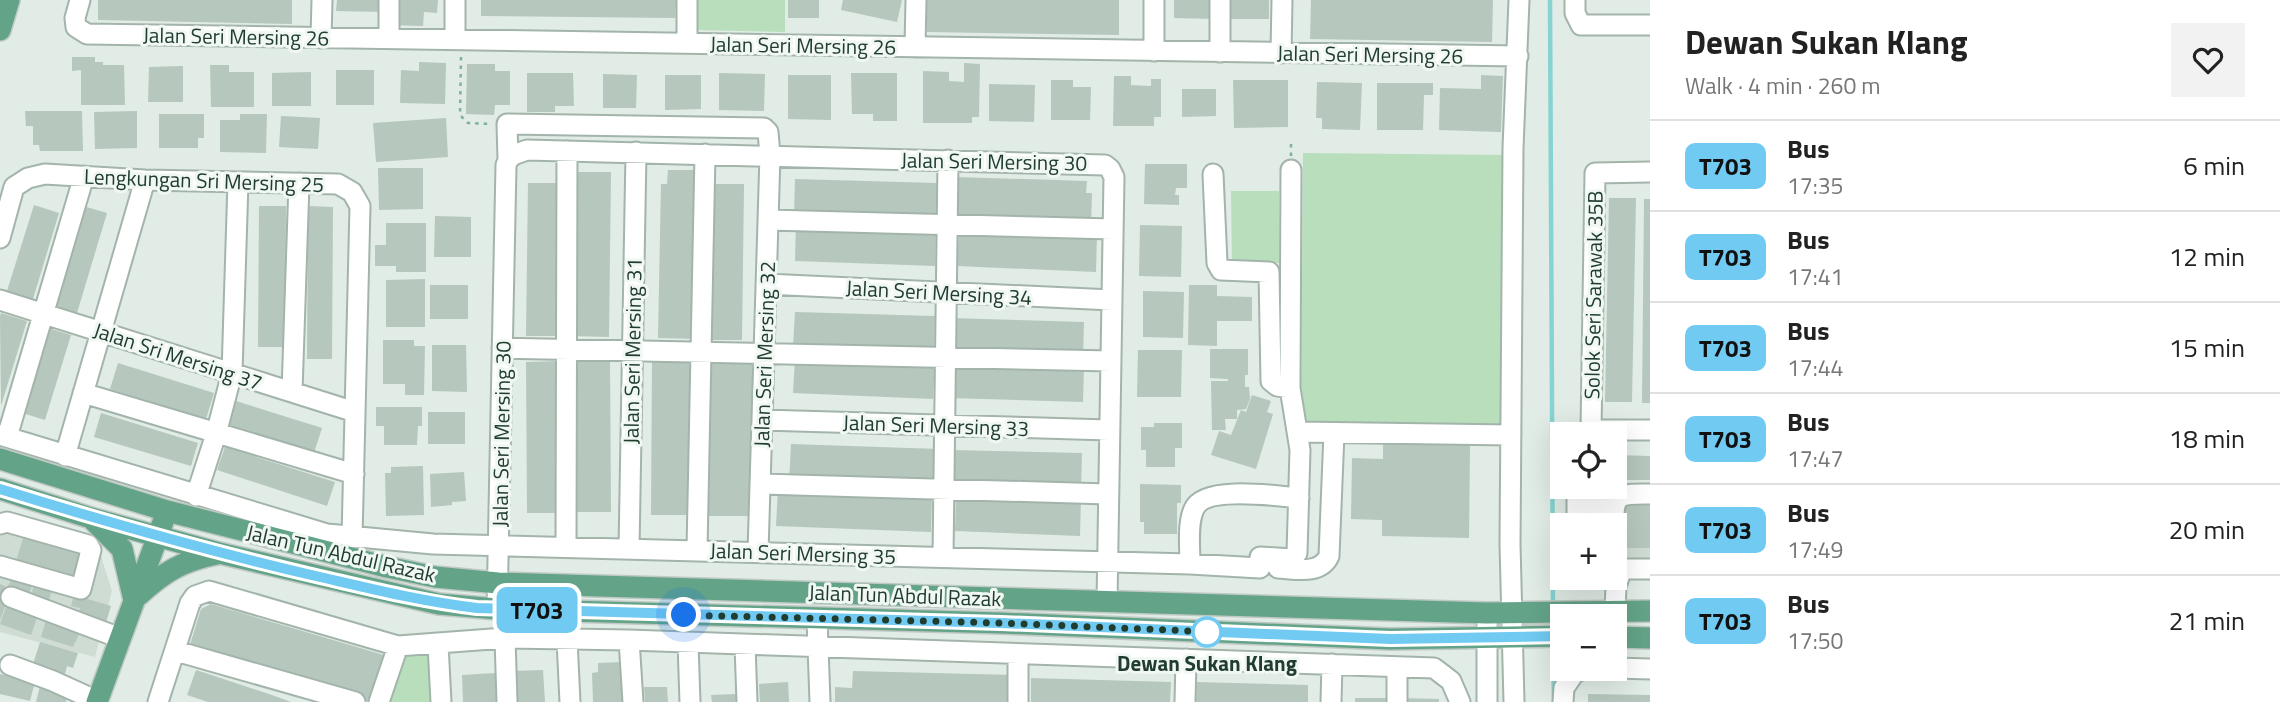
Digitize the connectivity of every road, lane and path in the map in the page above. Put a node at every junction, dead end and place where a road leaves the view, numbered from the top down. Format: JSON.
{"nodes":[{"id":1,"x":9,"y":0,"type":"edge"},
{"id":2,"x":80,"y":0,"type":"edge"},
{"id":3,"x":322,"y":0,"type":"edge"},
{"id":4,"x":389,"y":0,"type":"edge"},
{"id":5,"x":455,"y":0,"type":"edge"},
{"id":6,"x":687,"y":0,"type":"edge"},
{"id":7,"x":916,"y":0,"type":"edge"},
{"id":8,"x":1154,"y":0,"type":"edge"},
{"id":9,"x":1220,"y":0,"type":"edge"},
{"id":10,"x":1282,"y":0,"type":"edge"},
{"id":11,"x":1519,"y":0,"type":"edge"},
{"id":12,"x":1575,"y":0,"type":"edge"},
{"id":13,"x":1650,"y":25,"type":"edge"},
{"id":14,"x":0,"y":30,"type":"edge"},
{"id":15,"x":321,"y":38,"type":"junction"},
{"id":16,"x":389,"y":39,"type":"junction"},
{"id":17,"x":458,"y":40,"type":"junction"},
{"id":18,"x":687,"y":43,"type":"junction"},
{"id":19,"x":915,"y":47,"type":"junction"},
{"id":20,"x":1154,"y":51,"type":"junction"},
{"id":21,"x":1220,"y":52,"type":"junction"},
{"id":22,"x":1281,"y":53,"type":"junction"},
{"id":23,"x":1518,"y":56,"type":"junction"},
{"id":24,"x":507,"y":124,"type":"junction"},
{"id":25,"x":567,"y":151,"type":"junction"},
{"id":26,"x":636,"y":152,"type":"junction"},
{"id":27,"x":705,"y":154,"type":"junction"},
{"id":28,"x":770,"y":155,"type":"junction"},
{"id":29,"x":508,"y":160,"type":"junction"},
{"id":30,"x":947,"y":160,"type":"junction"},
{"id":31,"x":1291,"y":170,"type":"dead end"},
{"id":32,"x":1650,"y":172,"type":"edge"},
{"id":33,"x":1213,"y":174,"type":"dead end"},
{"id":34,"x":84,"y":176,"type":"junction"},
{"id":35,"x":145,"y":180,"type":"junction"},
{"id":36,"x":238,"y":182,"type":"junction"},
{"id":37,"x":299,"y":183,"type":"junction"},
{"id":38,"x":768,"y":220,"type":"junction"},
{"id":39,"x":947,"y":225,"type":"junction"},
{"id":40,"x":1113,"y":229,"type":"junction"},
{"id":41,"x":0,"y":238,"type":"edge"},
{"id":42,"x":1291,"y":271,"type":"junction"},
{"id":43,"x":1269,"y":272,"type":"junction"},
{"id":44,"x":766,"y":284,"type":"junction"},
{"id":45,"x":946,"y":292,"type":"junction"},
{"id":46,"x":1112,"y":299,"type":"junction"},
{"id":47,"x":0,"y":300,"type":"edge"},
{"id":48,"x":43,"y":313,"type":"junction"},
{"id":49,"x":101,"y":332,"type":"junction"},
{"id":50,"x":502,"y":348,"type":"junction"},
{"id":51,"x":565,"y":349,"type":"junction"},
{"id":52,"x":631,"y":351,"type":"junction"},
{"id":53,"x":700,"y":352,"type":"junction"},
{"id":54,"x":764,"y":353,"type":"junction"},
{"id":55,"x":945,"y":357,"type":"junction"},
{"id":56,"x":1111,"y":361,"type":"junction"},
{"id":57,"x":232,"y":373,"type":"junction"},
{"id":58,"x":1290,"y":388,"type":"junction"},
{"id":59,"x":292,"y":392,"type":"junction"},
{"id":60,"x":83,"y":393,"type":"junction"},
{"id":61,"x":355,"y":412,"type":"junction"},
{"id":62,"x":762,"y":420,"type":"junction"},
{"id":63,"x":1588,"y":422,"type":"edge"},
{"id":64,"x":944,"y":425,"type":"junction"},
{"id":65,"x":1110,"y":430,"type":"junction"},
{"id":66,"x":1650,"y":430,"type":"edge"},
{"id":67,"x":1627,"y":431,"type":"edge"},
{"id":68,"x":1298,"y":432,"type":"junction"},
{"id":69,"x":1334,"y":433,"type":"junction"},
{"id":70,"x":216,"y":434,"type":"junction"},
{"id":71,"x":1511,"y":435,"type":"junction"},
{"id":72,"x":3,"y":436,"type":"edge"},
{"id":73,"x":65,"y":456,"type":"junction"},
{"id":74,"x":0,"y":459,"type":"edge"},
{"id":75,"x":354,"y":474,"type":"junction"},
{"id":76,"x":760,"y":484,"type":"junction"},
{"id":77,"x":0,"y":489,"type":"edge"},
{"id":78,"x":944,"y":489,"type":"junction"},
{"id":79,"x":1108,"y":494,"type":"junction"},
{"id":80,"x":1650,"y":494,"type":"edge"},
{"id":81,"x":196,"y":496,"type":"junction"},
{"id":82,"x":1299,"y":498,"type":"junction"},
{"id":83,"x":167,"y":510,"type":"junction"},
{"id":84,"x":1614,"y":513,"type":"edge"},
{"id":85,"x":91,"y":518,"type":"junction"},
{"id":86,"x":0,"y":524,"type":"edge"},
{"id":87,"x":159,"y":536,"type":"junction"},
{"id":88,"x":352,"y":538,"type":"junction"},
{"id":89,"x":498,"y":545,"type":"junction"},
{"id":90,"x":566,"y":547,"type":"junction"},
{"id":91,"x":629,"y":549,"type":"junction"},
{"id":92,"x":697,"y":551,"type":"junction"},
{"id":93,"x":758,"y":552,"type":"junction"},
{"id":94,"x":219,"y":553,"type":"junction"},
{"id":95,"x":943,"y":557,"type":"junction"},
{"id":96,"x":1107,"y":562,"type":"junction"},
{"id":97,"x":1190,"y":564,"type":"junction"},
{"id":98,"x":0,"y":566,"type":"edge"},
{"id":99,"x":1627,"y":567,"type":"edge"},
{"id":100,"x":1260,"y":568,"type":"junction"},
{"id":101,"x":1650,"y":569,"type":"edge"},
{"id":102,"x":498,"y":583,"type":"junction"},
{"id":103,"x":11,"y":597,"type":"dead end"},
{"id":104,"x":957,"y":597,"type":"junction"},
{"id":105,"x":134,"y":600,"type":"junction"},
{"id":106,"x":1107,"y":601,"type":"junction"},
{"id":107,"x":497,"y":609,"type":"junction"},
{"id":108,"x":1550,"y":611,"type":"edge"},
{"id":109,"x":1627,"y":611,"type":"edge"},
{"id":110,"x":1650,"y":611,"type":"edge"},
{"id":111,"x":1487,"y":613,"type":"junction"},
{"id":112,"x":1511,"y":613,"type":"junction"},
{"id":113,"x":817,"y":619,"type":"junction"},
{"id":114,"x":1001,"y":623,"type":"junction"},
{"id":115,"x":109,"y":635,"type":"junction"},
{"id":116,"x":1550,"y":636,"type":"edge"},
{"id":117,"x":1512,"y":637,"type":"junction"},
{"id":118,"x":1627,"y":637,"type":"edge"},
{"id":119,"x":505,"y":638,"type":"junction"},
{"id":120,"x":1488,"y":638,"type":"junction"},
{"id":121,"x":1650,"y":638,"type":"edge"},
{"id":122,"x":567,"y":640,"type":"junction"},
{"id":123,"x":629,"y":640,"type":"junction"},
{"id":124,"x":688,"y":643,"type":"junction"},
{"id":125,"x":438,"y":644,"type":"junction"},
{"id":126,"x":745,"y":645,"type":"junction"},
{"id":127,"x":398,"y":646,"type":"junction"},
{"id":128,"x":818,"y":647,"type":"junction"},
{"id":129,"x":176,"y":651,"type":"junction"},
{"id":130,"x":1018,"y":654,"type":"junction"},
{"id":131,"x":1186,"y":659,"type":"junction"},
{"id":132,"x":1332,"y":664,"type":"junction"},
{"id":133,"x":10,"y":665,"type":"dead end"},
{"id":134,"x":1397,"y":667,"type":"junction"},
{"id":135,"x":1627,"y":668,"type":"edge"},
{"id":136,"x":1650,"y":669,"type":"edge"},
{"id":137,"x":1571,"y":681,"type":"edge"},
{"id":138,"x":96,"y":698,"type":"edge"},
{"id":139,"x":1460,"y":701,"type":"edge"},
{"id":140,"x":158,"y":702,"type":"edge"},
{"id":141,"x":355,"y":702,"type":"edge"},
{"id":142,"x":379,"y":702,"type":"edge"},
{"id":143,"x":441,"y":702,"type":"edge"},
{"id":144,"x":507,"y":702,"type":"edge"},
{"id":145,"x":570,"y":702,"type":"edge"},
{"id":146,"x":633,"y":702,"type":"edge"},
{"id":147,"x":690,"y":702,"type":"edge"},
{"id":148,"x":747,"y":702,"type":"edge"},
{"id":149,"x":820,"y":702,"type":"edge"},
{"id":150,"x":1018,"y":702,"type":"edge"},
{"id":151,"x":1185,"y":702,"type":"edge"},
{"id":152,"x":1331,"y":702,"type":"edge"},
{"id":153,"x":1397,"y":702,"type":"edge"},
{"id":154,"x":1487,"y":702,"type":"edge"},
{"id":155,"x":1514,"y":702,"type":"edge"},
{"id":156,"x":1563,"y":702,"type":"edge"}],
"edges":[{"from":1,"to":14,"type":"main road"},
{"from":2,"to":15,"type":"street","name":"Jalan Seri Mersing 26"},
{"from":3,"to":15,"type":"street"},
{"from":4,"to":16,"type":"street"},
{"from":5,"to":17,"type":"street"},
{"from":6,"to":18,"type":"street"},
{"from":7,"to":19,"type":"street"},
{"from":8,"to":20,"type":"street"},
{"from":9,"to":21,"type":"street"},
{"from":10,"to":22,"type":"street"},
{"from":11,"to":23,"type":"street"},
{"from":12,"to":13,"type":"street"},
{"from":15,"to":16,"type":"street","name":"Jalan Seri Mersing 26"},
{"from":16,"to":17,"type":"street","name":"Jalan Seri Mersing 26"},
{"from":17,"to":18,"type":"street","name":"Jalan Seri Mersing 26"},
{"from":17,"to":24,"type":"path"},
{"from":18,"to":19,"type":"street","name":"Jalan Seri Mersing 26"},
{"from":19,"to":20,"type":"street","name":"Jalan Seri Mersing 26"},
{"from":20,"to":21,"type":"street","name":"Jalan Seri Mersing 26"},
{"from":21,"to":22,"type":"street","name":"Jalan Seri Mersing 26"},
{"from":22,"to":23,"type":"street","name":"Jalan Seri Mersing 26"},
{"from":23,"to":71,"type":"street"},
{"from":24,"to":28,"type":"street"},
{"from":24,"to":29,"type":"street","name":"Jalan Seri Mersing 30"},
{"from":25,"to":26,"type":"street","name":"Jalan Seri Mersing 30"},
{"from":25,"to":29,"type":"street","name":"Jalan Seri Mersing 30"},
{"from":25,"to":51,"type":"street"},
{"from":26,"to":27,"type":"street","name":"Jalan Seri Mersing 30"},
{"from":26,"to":52,"type":"street","name":"Jalan Seri Mersing 31"},
{"from":27,"to":28,"type":"street","name":"Jalan Seri Mersing 30"},
{"from":27,"to":53,"type":"street"},
{"from":28,"to":30,"type":"street","name":"Jalan Seri Mersing 30"},
{"from":28,"to":38,"type":"street","name":"Jalan Seri Mersing 32"},
{"from":29,"to":50,"type":"street","name":"Jalan Seri Mersing 30"},
{"from":30,"to":39,"type":"street"},
{"from":30,"to":40,"type":"street","name":"Jalan Seri Mersing 30"},
{"from":31,"to":42,"type":"street"},
{"from":32,"to":63,"type":"street","name":"Solok Seri Sarawak 35B"},
{"from":33,"to":43,"type":"street"},
{"from":34,"to":35,"type":"street","name":"Lengkungan Sri Mersing 25"},
{"from":34,"to":41,"type":"street","name":"Lengkungan Sri Mersing 25"},
{"from":34,"to":48,"type":"street"},
{"from":35,"to":36,"type":"street","name":"Lengkungan Sri Mersing 25"},
{"from":35,"to":49,"type":"street"},
{"from":36,"to":37,"type":"street","name":"Lengkungan Sri Mersing 25"},
{"from":36,"to":57,"type":"street"},
{"from":37,"to":59,"type":"street"},
{"from":37,"to":61,"type":"street","name":"Lengkungan Sri Mersing 25"},
{"from":38,"to":39,"type":"street"},
{"from":38,"to":44,"type":"street","name":"Jalan Seri Mersing 32"},
{"from":39,"to":40,"type":"street"},
{"from":39,"to":45,"type":"street"},
{"from":40,"to":46,"type":"street","name":"Jalan Seri Mersing 30"},
{"from":42,"to":43,"type":"street"},
{"from":42,"to":58,"type":"street"},
{"from":43,"to":58,"type":"street"},
{"from":44,"to":45,"type":"street","name":"Jalan Seri Mersing 34"},
{"from":44,"to":54,"type":"street","name":"Jalan Seri Mersing 32"},
{"from":45,"to":46,"type":"street","name":"Jalan Seri Mersing 34"},
{"from":45,"to":55,"type":"street"},
{"from":46,"to":56,"type":"street","name":"Jalan Seri Mersing 30"},
{"from":47,"to":48,"type":"street","name":"Jalan Sri Mersing 37"},
{"from":48,"to":49,"type":"street","name":"Jalan Sri Mersing 37"},
{"from":48,"to":72,"type":"street"},
{"from":49,"to":57,"type":"street","name":"Jalan Sri Mersing 37"},
{"from":49,"to":60,"type":"street"},
{"from":50,"to":51,"type":"street"},
{"from":50,"to":89,"type":"street","name":"Jalan Seri Mersing 30"},
{"from":51,"to":52,"type":"street"},
{"from":51,"to":90,"type":"street"},
{"from":52,"to":53,"type":"street"},
{"from":52,"to":91,"type":"street","name":"Jalan Seri Mersing 31"},
{"from":53,"to":54,"type":"street"},
{"from":53,"to":92,"type":"street"},
{"from":54,"to":55,"type":"street"},
{"from":54,"to":62,"type":"street","name":"Jalan Seri Mersing 32"},
{"from":55,"to":56,"type":"street"},
{"from":55,"to":64,"type":"street"},
{"from":56,"to":65,"type":"street","name":"Jalan Seri Mersing 30"},
{"from":57,"to":59,"type":"street","name":"Jalan Sri Mersing 37"},
{"from":57,"to":70,"type":"street"},
{"from":58,"to":68,"type":"street"},
{"from":59,"to":61,"type":"street","name":"Jalan Sri Mersing 37"},
{"from":60,"to":70,"type":"street"},
{"from":60,"to":73,"type":"street"},
{"from":61,"to":75,"type":"street","name":"Lengkungan Sri Mersing 25"},
{"from":62,"to":64,"type":"street","name":"Jalan Seri Mersing 33"},
{"from":62,"to":76,"type":"street","name":"Jalan Seri Mersing 32"},
{"from":64,"to":65,"type":"street","name":"Jalan Seri Mersing 33"},
{"from":64,"to":78,"type":"street"},
{"from":65,"to":79,"type":"street","name":"Jalan Seri Mersing 30"},
{"from":66,"to":67,"type":"street"},
{"from":68,"to":69,"type":"street"},
{"from":68,"to":82,"type":"street"},
{"from":69,"to":71,"type":"street"},
{"from":69,"to":100,"type":"street","name":"Jalan Seri Mersing 35"},
{"from":70,"to":75,"type":"street"},
{"from":70,"to":81,"type":"street"},
{"from":71,"to":112,"type":"street"},
{"from":72,"to":73,"type":"street"},
{"from":73,"to":81,"type":"street"},
{"from":74,"to":83,"type":"main road","name":"Jalan Tun Abdul Razak"},
{"from":75,"to":88,"type":"street","name":"Lengkungan Sri Mersing 25"},
{"from":76,"to":78,"type":"street"},
{"from":76,"to":93,"type":"street","name":"Jalan Seri Mersing 32"},
{"from":77,"to":85,"type":"main road","name":"Jalan Tun Abdul Razak"},
{"from":78,"to":79,"type":"street"},
{"from":78,"to":95,"type":"street"},
{"from":79,"to":96,"type":"street","name":"Jalan Seri Mersing 30"},
{"from":80,"to":84,"type":"street"},
{"from":81,"to":88,"type":"street"},
{"from":82,"to":97,"type":"street"},
{"from":82,"to":100,"type":"street"},
{"from":83,"to":87,"type":"main road"},
{"from":83,"to":102,"type":"main road","name":"Jalan Tun Abdul Razak"},
{"from":85,"to":87,"type":"main road","name":"Jalan Tun Abdul Razak"},
{"from":85,"to":105,"type":"main road"},
{"from":86,"to":98,"type":"street"},
{"from":87,"to":94,"type":"main road","name":"Jalan Tun Abdul Razak"},
{"from":87,"to":105,"type":"main road"},
{"from":88,"to":89,"type":"street"},
{"from":89,"to":90,"type":"street","name":"Jalan Seri Mersing 35"},
{"from":89,"to":102,"type":"street","name":"Jalan Seri Mersing 30"},
{"from":90,"to":91,"type":"street","name":"Jalan Seri Mersing 35"},
{"from":91,"to":92,"type":"street","name":"Jalan Seri Mersing 35"},
{"from":92,"to":93,"type":"street","name":"Jalan Seri Mersing 35"},
{"from":93,"to":95,"type":"street","name":"Jalan Seri Mersing 35"},
{"from":94,"to":105,"type":"main road"},
{"from":94,"to":107,"type":"main road","name":"Jalan Tun Abdul Razak"},
{"from":95,"to":96,"type":"street","name":"Jalan Seri Mersing 35"},
{"from":96,"to":97,"type":"street","name":"Jalan Seri Mersing 35"},
{"from":96,"to":106,"type":"street","name":"Jalan Seri Mersing 30"},
{"from":97,"to":100,"type":"street","name":"Jalan Seri Mersing 35"},
{"from":99,"to":101,"type":"street"},
{"from":102,"to":104,"type":"main road","name":"Jalan Tun Abdul Razak"},
{"from":102,"to":107,"type":"street","name":"Jalan Seri Mersing 30"},
{"from":103,"to":115,"type":"street"},
{"from":104,"to":106,"type":"main road","name":"Jalan Tun Abdul Razak"},
{"from":104,"to":114,"type":"main road"},
{"from":105,"to":115,"type":"main road"},
{"from":106,"to":111,"type":"main road","name":"Jalan Tun Abdul Razak"},
{"from":107,"to":113,"type":"main road","name":"Jalan Tun Abdul Razak"},
{"from":108,"to":112,"type":"main road","name":"Jalan Tun Abdul Razak"},
{"from":109,"to":110,"type":"main road","name":"Jalan Tun Abdul Razak"},
{"from":111,"to":112,"type":"main road","name":"Jalan Tun Abdul Razak"},
{"from":111,"to":120,"type":"street"},
{"from":112,"to":117,"type":"street"},
{"from":113,"to":114,"type":"main road","name":"Jalan Tun Abdul Razak"},
{"from":113,"to":128,"type":"street"},
{"from":114,"to":120,"type":"main road","name":"Jalan Tun Abdul Razak"},
{"from":115,"to":138,"type":"main road"},
{"from":116,"to":117,"type":"main road","name":"Jalan Tun Abdul Razak"},
{"from":117,"to":120,"type":"main road","name":"Jalan Tun Abdul Razak"},
{"from":117,"to":155,"type":"street"},
{"from":118,"to":121,"type":"main road"},
{"from":119,"to":122,"type":"street"},
{"from":119,"to":125,"type":"street"},
{"from":119,"to":144,"type":"street"},
{"from":120,"to":154,"type":"street"},
{"from":122,"to":123,"type":"street"},
{"from":122,"to":145,"type":"street"},
{"from":123,"to":124,"type":"street"},
{"from":123,"to":146,"type":"street"},
{"from":124,"to":126,"type":"street"},
{"from":124,"to":147,"type":"street"},
{"from":125,"to":127,"type":"street"},
{"from":125,"to":143,"type":"street"},
{"from":126,"to":128,"type":"street"},
{"from":126,"to":148,"type":"street"},
{"from":127,"to":129,"type":"street"},
{"from":127,"to":142,"type":"street"},
{"from":128,"to":130,"type":"street"},
{"from":128,"to":149,"type":"street"},
{"from":129,"to":140,"type":"street"},
{"from":129,"to":141,"type":"street"},
{"from":130,"to":131,"type":"street"},
{"from":130,"to":150,"type":"street"},
{"from":131,"to":132,"type":"street"},
{"from":131,"to":151,"type":"street"},
{"from":132,"to":134,"type":"street"},
{"from":132,"to":152,"type":"street"},
{"from":133,"to":138,"type":"street"},
{"from":134,"to":139,"type":"street"},
{"from":134,"to":153,"type":"street"},
{"from":135,"to":136,"type":"street"},
{"from":137,"to":156,"type":"street"}]}
